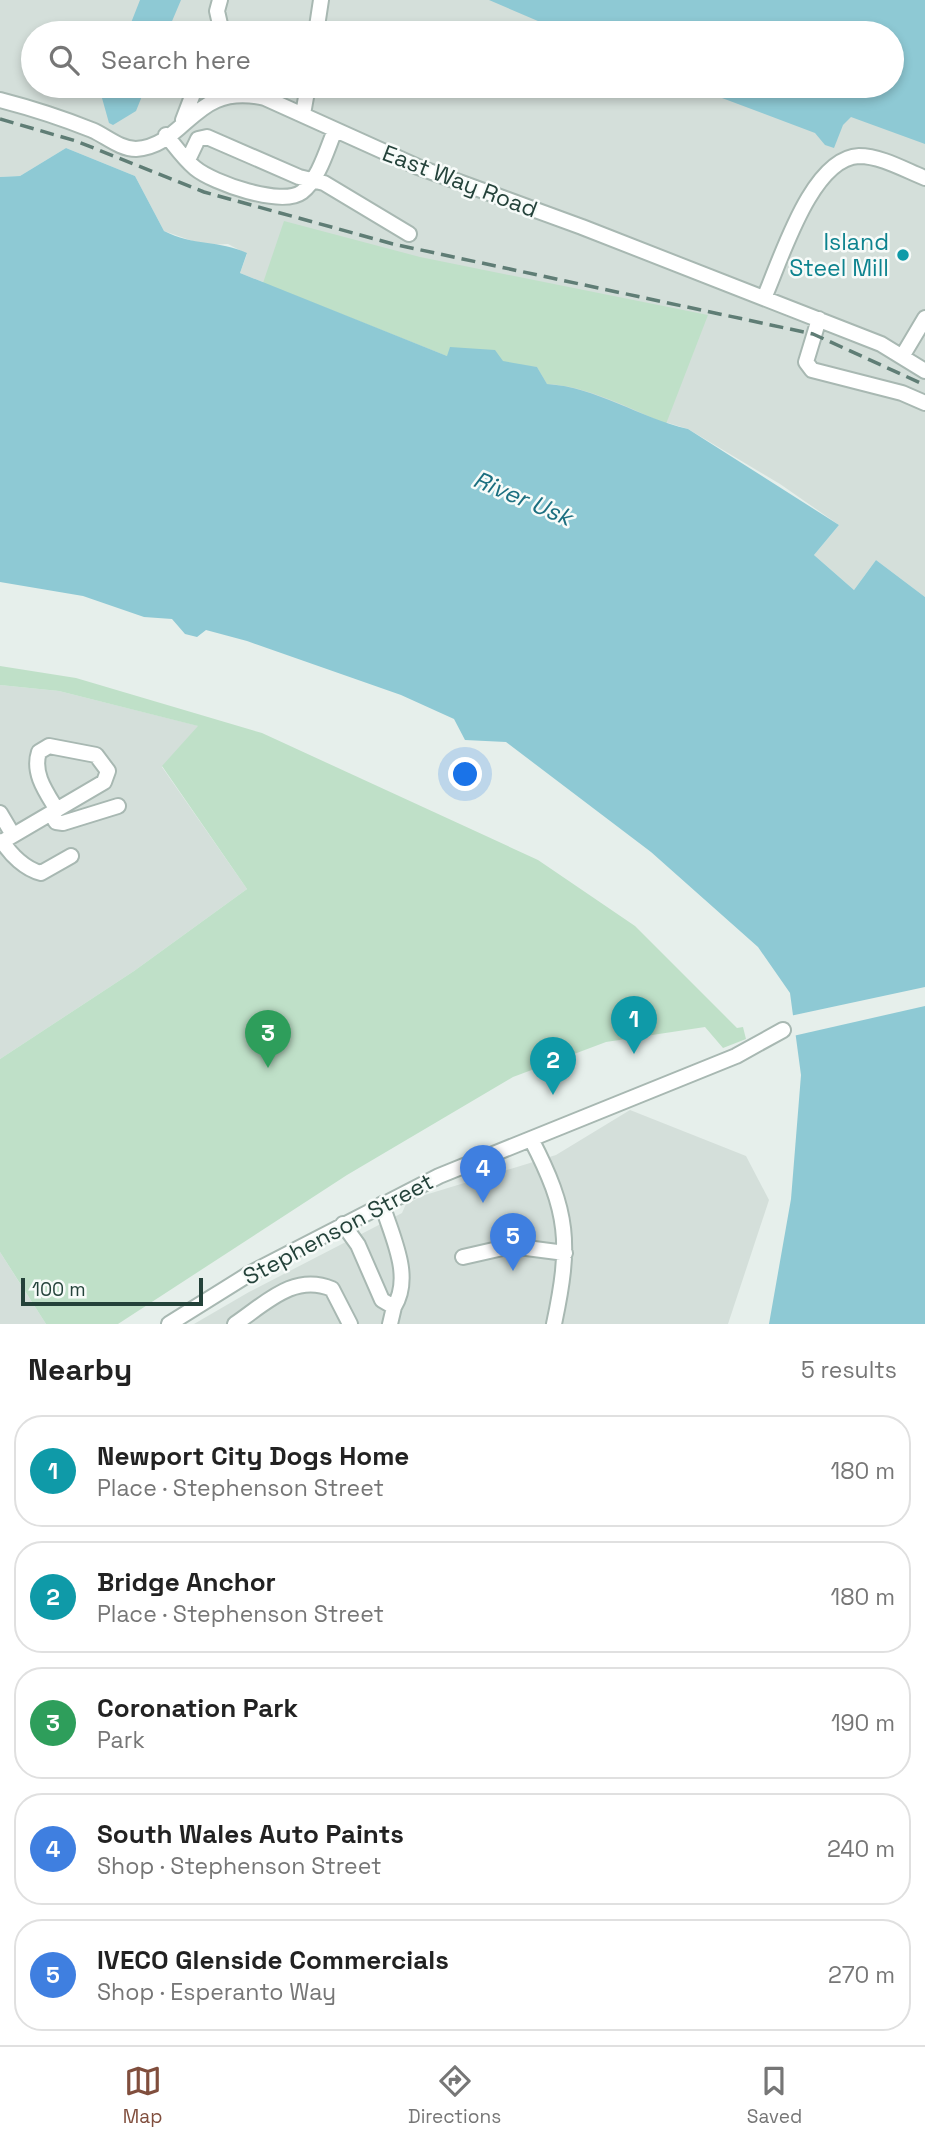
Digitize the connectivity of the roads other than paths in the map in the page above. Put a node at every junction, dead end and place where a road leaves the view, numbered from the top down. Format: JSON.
{"nodes":[{"id":1,"x":320,"y":0,"type":"edge"},
{"id":2,"x":317,"y":21,"type":"edge"},
{"id":3,"x":191,"y":98,"type":"edge"},
{"id":4,"x":218,"y":98,"type":"edge"},
{"id":5,"x":272,"y":98,"type":"edge"},
{"id":6,"x":306,"y":98,"type":"edge"},
{"id":7,"x":0,"y":100,"type":"edge"},
{"id":8,"x":303,"y":114,"type":"junction"},
{"id":9,"x":181,"y":123,"type":"junction"},
{"id":10,"x":335,"y":130,"type":"junction"},
{"id":11,"x":166,"y":135,"type":"junction"},
{"id":12,"x":188,"y":160,"type":"junction"},
{"id":13,"x":925,"y":178,"type":"edge"},
{"id":14,"x":312,"y":180,"type":"junction"},
{"id":15,"x":409,"y":234,"type":"dead end"},
{"id":16,"x":764,"y":298,"type":"junction"},
{"id":17,"x":925,"y":318,"type":"edge"},
{"id":18,"x":819,"y":319,"type":"junction"},
{"id":19,"x":903,"y":355,"type":"junction"},
{"id":20,"x":925,"y":371,"type":"edge"},
{"id":21,"x":925,"y":403,"type":"edge"},
{"id":22,"x":118,"y":806,"type":"dead end"},
{"id":23,"x":54,"y":812,"type":"junction"},
{"id":24,"x":0,"y":813,"type":"edge"},
{"id":25,"x":5,"y":840,"type":"edge"},
{"id":26,"x":71,"y":856,"type":"dead end"},
{"id":27,"x":783,"y":1030,"type":"dead end"},
{"id":28,"x":531,"y":1139,"type":"junction"},
{"id":29,"x":382,"y":1204,"type":"junction"},
{"id":30,"x":343,"y":1224,"type":"junction"},
{"id":31,"x":565,"y":1252,"type":"junction"},
{"id":32,"x":463,"y":1258,"type":"dead end"},
{"id":33,"x":394,"y":1307,"type":"junction"},
{"id":34,"x":169,"y":1324,"type":"edge"},
{"id":35,"x":235,"y":1324,"type":"edge"},
{"id":36,"x":350,"y":1324,"type":"edge"},
{"id":37,"x":390,"y":1324,"type":"edge"},
{"id":38,"x":554,"y":1324,"type":"edge"}],
"edges":[{"from":1,"to":2,"type":"street"},
{"from":3,"to":9,"type":"street"},
{"from":4,"to":9,"type":"street","name":"East Way Road"},
{"from":5,"to":8,"type":"street","name":"East Way Road"},
{"from":6,"to":8,"type":"street"},
{"from":7,"to":11,"type":"street","name":"East Way Road"},
{"from":8,"to":10,"type":"street","name":"East Way Road"},
{"from":9,"to":11,"type":"street","name":"East Way Road"},
{"from":10,"to":14,"type":"street"},
{"from":10,"to":16,"type":"street","name":"East Way Road"},
{"from":11,"to":12,"type":"street"},
{"from":12,"to":14,"type":"street"},
{"from":12,"to":14,"type":"street"},
{"from":13,"to":16,"type":"street"},
{"from":14,"to":15,"type":"street"},
{"from":16,"to":18,"type":"street","name":"East Way Road"},
{"from":17,"to":19,"type":"street"},
{"from":18,"to":19,"type":"street","name":"East Way Road"},
{"from":18,"to":21,"type":"street"},
{"from":19,"to":20,"type":"street","name":"East Way Road"},
{"from":22,"to":23,"type":"street"},
{"from":23,"to":23,"type":"street"},
{"from":23,"to":25,"type":"street"},
{"from":24,"to":25,"type":"street"},
{"from":25,"to":26,"type":"street"},
{"from":27,"to":28,"type":"street","name":"Stephenson Street"},
{"from":28,"to":29,"type":"street","name":"Stephenson Street"},
{"from":28,"to":31,"type":"street"},
{"from":29,"to":30,"type":"street","name":"Stephenson Street"},
{"from":29,"to":33,"type":"street"},
{"from":30,"to":33,"type":"street"},
{"from":30,"to":34,"type":"street","name":"Stephenson Street"},
{"from":31,"to":32,"type":"street"},
{"from":31,"to":38,"type":"street"},
{"from":33,"to":37,"type":"street"},
{"from":35,"to":36,"type":"street"}]}
